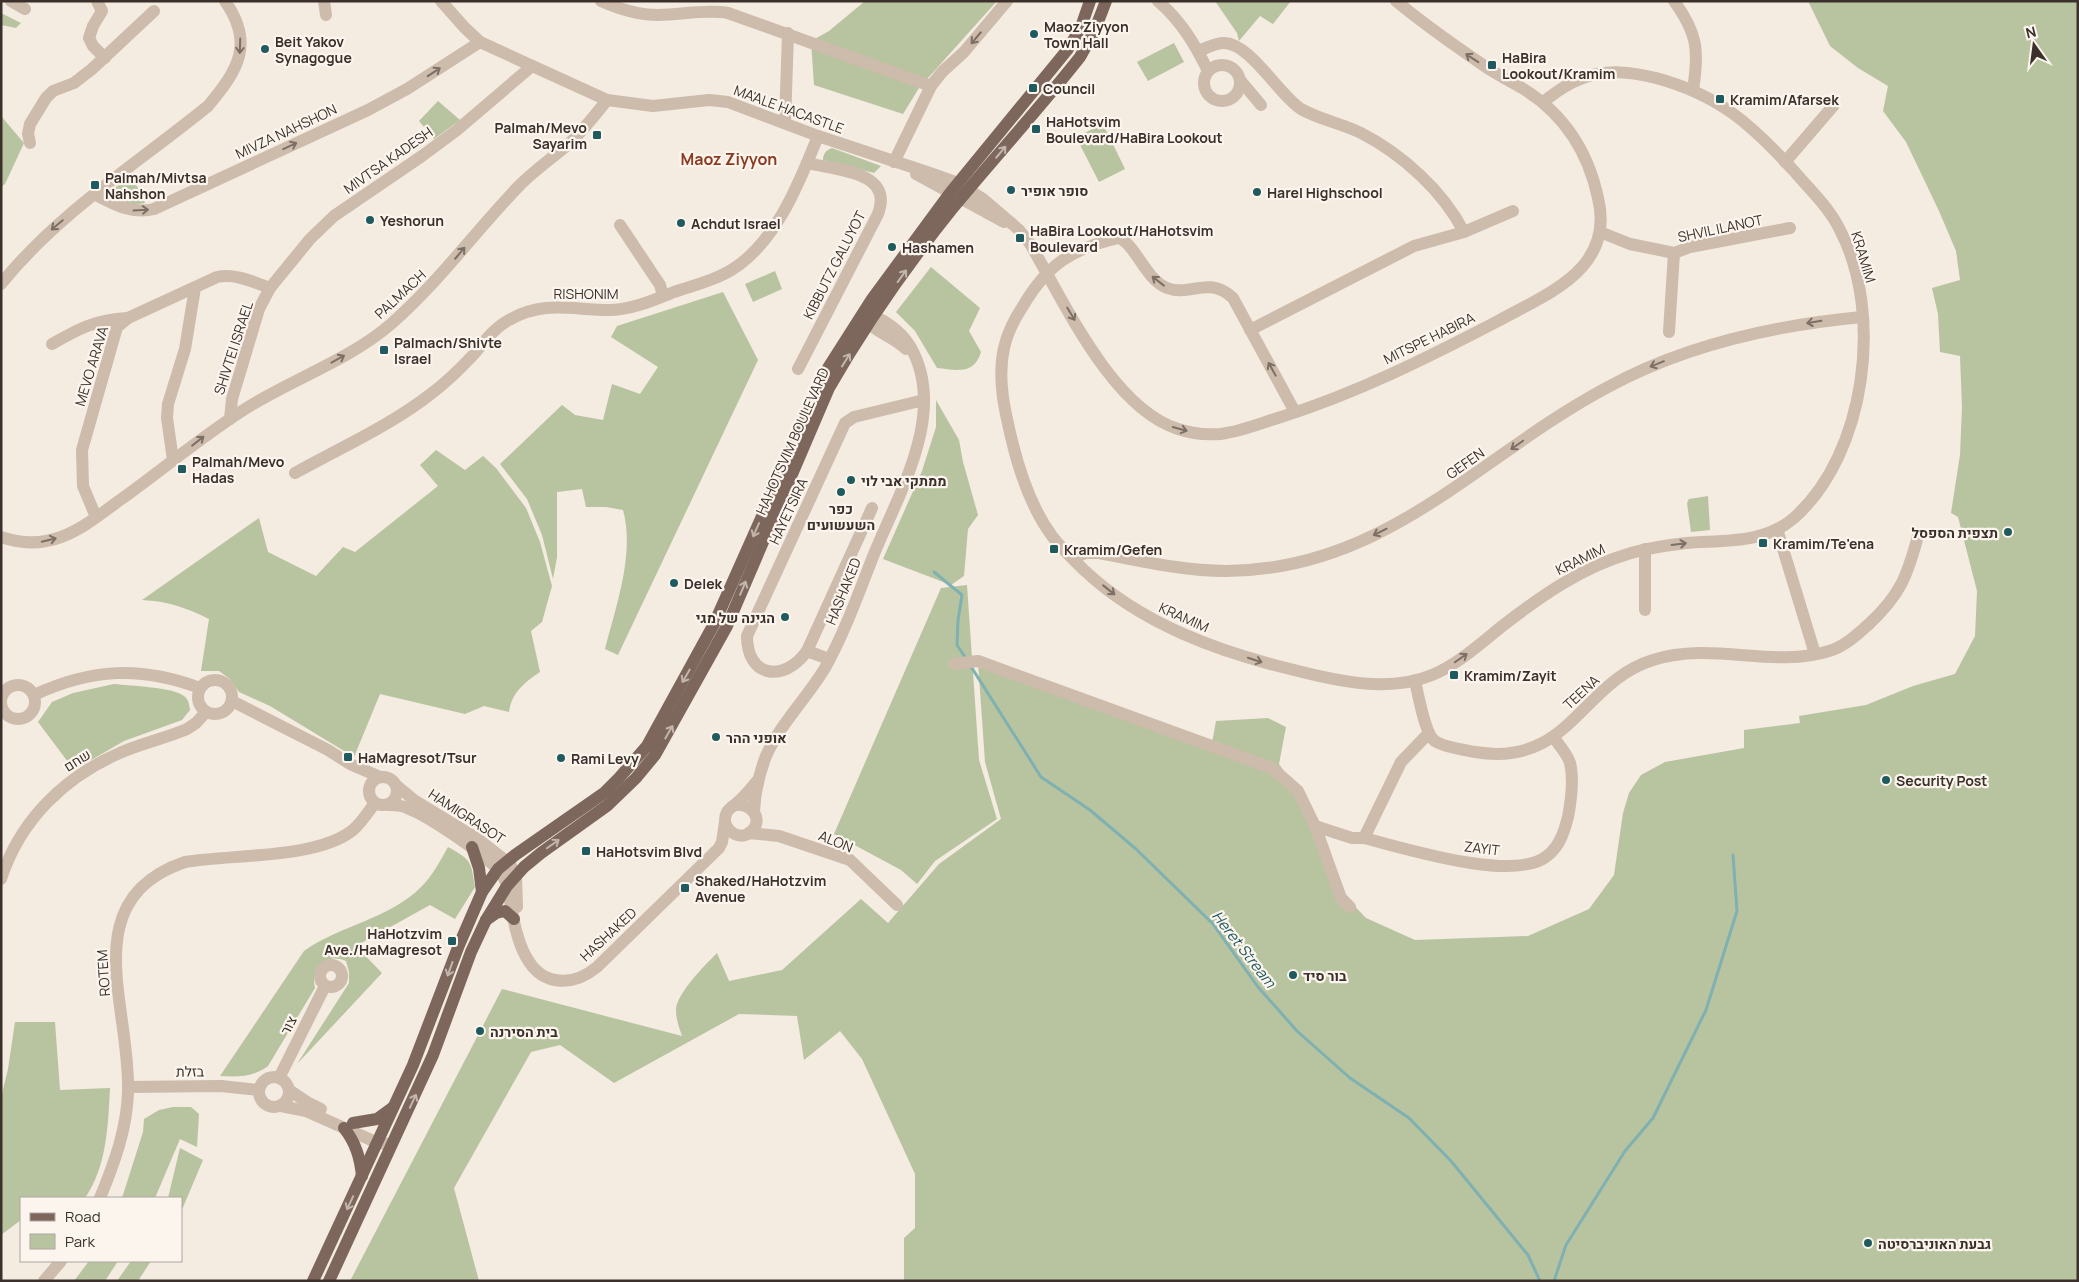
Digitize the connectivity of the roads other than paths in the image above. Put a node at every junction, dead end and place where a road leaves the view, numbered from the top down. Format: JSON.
{"nodes":[{"id":1,"x":11,"y":1,"type":"edge"},
{"id":2,"x":97,"y":1,"type":"edge"},
{"id":3,"x":224,"y":1,"type":"edge"},
{"id":4,"x":324,"y":1,"type":"edge"},
{"id":5,"x":441,"y":1,"type":"edge"},
{"id":6,"x":600,"y":1,"type":"edge"},
{"id":7,"x":1007,"y":1,"type":"edge"},
{"id":8,"x":1090,"y":1,"type":"edge"},
{"id":9,"x":1106,"y":1,"type":"edge"},
{"id":10,"x":1158,"y":1,"type":"edge"},
{"id":11,"x":1396,"y":1,"type":"edge"},
{"id":12,"x":1674,"y":1,"type":"edge"},
{"id":13,"x":25,"y":9,"type":"dead end"},
{"id":14,"x":154,"y":11,"type":"dead end"},
{"id":15,"x":326,"y":15,"type":"dead end"},
{"id":16,"x":788,"y":34,"type":"junction"},
{"id":17,"x":480,"y":42,"type":"junction"},
{"id":18,"x":1198,"y":51,"type":"junction"},
{"id":19,"x":104,"y":58,"type":"junction"},
{"id":20,"x":532,"y":66,"type":"junction"},
{"id":21,"x":1208,"y":71,"type":"junction"},
{"id":22,"x":1240,"y":80,"type":"junction"},
{"id":23,"x":931,"y":86,"type":"junction"},
{"id":24,"x":1693,"y":90,"type":"junction"},
{"id":25,"x":607,"y":100,"type":"junction"},
{"id":26,"x":1543,"y":102,"type":"junction"},
{"id":27,"x":1260,"y":105,"type":"dead end"},
{"id":28,"x":1834,"y":105,"type":"dead end"},
{"id":29,"x":785,"y":123,"type":"junction"},
{"id":30,"x":818,"y":136,"type":"junction"},
{"id":31,"x":30,"y":143,"type":"dead end"},
{"id":32,"x":1785,"y":162,"type":"junction"},
{"id":33,"x":808,"y":163,"type":"junction"},
{"id":34,"x":897,"y":163,"type":"junction"},
{"id":35,"x":960,"y":191,"type":"junction"},
{"id":36,"x":96,"y":195,"type":"junction"},
{"id":37,"x":1513,"y":211,"type":"dead end"},
{"id":38,"x":620,"y":225,"type":"dead end"},
{"id":39,"x":1790,"y":228,"type":"dead end"},
{"id":40,"x":1464,"y":232,"type":"junction"},
{"id":41,"x":1600,"y":232,"type":"junction"},
{"id":42,"x":1674,"y":253,"type":"junction"},
{"id":43,"x":1046,"y":272,"type":"junction"},
{"id":44,"x":1,"y":284,"type":"edge"},
{"id":45,"x":194,"y":288,"type":"junction"},
{"id":46,"x":270,"y":288,"type":"junction"},
{"id":47,"x":664,"y":296,"type":"junction"},
{"id":48,"x":1862,"y":317,"type":"junction"},
{"id":49,"x":128,"y":318,"type":"junction"},
{"id":50,"x":868,"y":318,"type":"junction"},
{"id":51,"x":1250,"y":330,"type":"junction"},
{"id":52,"x":1669,"y":332,"type":"dead end"},
{"id":53,"x":52,"y":344,"type":"dead end"},
{"id":54,"x":798,"y":369,"type":"dead end"},
{"id":55,"x":924,"y":400,"type":"junction"},
{"id":56,"x":1295,"y":412,"type":"junction"},
{"id":57,"x":230,"y":419,"type":"junction"},
{"id":58,"x":173,"y":460,"type":"junction"},
{"id":59,"x":295,"y":473,"type":"dead end"},
{"id":60,"x":872,"y":508,"type":"dead end"},
{"id":61,"x":96,"y":517,"type":"junction"},
{"id":62,"x":1777,"y":530,"type":"junction"},
{"id":63,"x":1918,"y":536,"type":"dead end"},
{"id":64,"x":1,"y":537,"type":"edge"},
{"id":65,"x":1645,"y":549,"type":"junction"},
{"id":66,"x":1072,"y":558,"type":"junction"},
{"id":67,"x":1645,"y":610,"type":"dead end"},
{"id":68,"x":807,"y":651,"type":"junction"},
{"id":69,"x":1815,"y":654,"type":"junction"},
{"id":70,"x":829,"y":659,"type":"junction"},
{"id":71,"x":954,"y":664,"type":"dead end"},
{"id":72,"x":1415,"y":681,"type":"junction"},
{"id":73,"x":200,"y":688,"type":"junction"},
{"id":74,"x":34,"y":695,"type":"junction"},
{"id":75,"x":232,"y":701,"type":"junction"},
{"id":76,"x":206,"y":712,"type":"junction"},
{"id":77,"x":5,"y":719,"type":"edge"},
{"id":78,"x":1429,"y":733,"type":"junction"},
{"id":79,"x":1554,"y":738,"type":"junction"},
{"id":80,"x":350,"y":764,"type":"junction"},
{"id":81,"x":380,"y":777,"type":"junction"},
{"id":82,"x":758,"y":779,"type":"junction"},
{"id":83,"x":396,"y":785,"type":"junction"},
{"id":84,"x":369,"y":788,"type":"junction"},
{"id":85,"x":375,"y":803,"type":"junction"},
{"id":86,"x":389,"y":804,"type":"junction"},
{"id":87,"x":735,"y":805,"type":"junction"},
{"id":88,"x":755,"y":814,"type":"junction"},
{"id":89,"x":725,"y":822,"type":"junction"},
{"id":90,"x":1315,"y":826,"type":"junction"},
{"id":91,"x":746,"y":834,"type":"junction"},
{"id":92,"x":779,"y":836,"type":"junction"},
{"id":93,"x":1364,"y":838,"type":"junction"},
{"id":94,"x":472,"y":847,"type":"junction"},
{"id":95,"x":719,"y":848,"type":"junction"},
{"id":96,"x":503,"y":865,"type":"junction"},
{"id":97,"x":516,"y":876,"type":"junction"},
{"id":98,"x":1,"y":879,"type":"edge"},
{"id":99,"x":507,"y":886,"type":"junction"},
{"id":100,"x":482,"y":892,"type":"junction"},
{"id":101,"x":897,"y":905,"type":"dead end"},
{"id":102,"x":1350,"y":907,"type":"dead end"},
{"id":103,"x":514,"y":919,"type":"junction"},
{"id":104,"x":486,"y":920,"type":"junction"},
{"id":105,"x":518,"y":934,"type":"junction"},
{"id":106,"x":325,"y":986,"type":"dead end"},
{"id":107,"x":279,"y":1078,"type":"junction"},
{"id":108,"x":128,"y":1087,"type":"junction"},
{"id":109,"x":255,"y":1090,"type":"junction"},
{"id":110,"x":289,"y":1090,"type":"junction"},
{"id":111,"x":396,"y":1104,"type":"junction"},
{"id":112,"x":280,"y":1106,"type":"junction"},
{"id":113,"x":349,"y":1126,"type":"junction"},
{"id":114,"x":379,"y":1139,"type":"junction"},
{"id":115,"x":392,"y":1145,"type":"junction"},
{"id":116,"x":362,"y":1176,"type":"junction"},
{"id":117,"x":100,"y":1197,"type":"edge"},
{"id":118,"x":60,"y":1262,"type":"edge"},
{"id":119,"x":44,"y":1281,"type":"edge"},
{"id":120,"x":313,"y":1281,"type":"edge"},
{"id":121,"x":329,"y":1281,"type":"edge"}],
"edges":[{"from":1,"to":13,"type":"street"},
{"from":2,"to":19,"type":"street"},
{"from":3,"to":36,"type":"street","one_way":true},
{"from":4,"to":15,"type":"street"},
{"from":5,"to":17,"type":"street"},
{"from":6,"to":16,"type":"street"},
{"from":7,"to":23,"type":"street","one_way":true},
{"from":8,"to":35,"type":"main road","name":"HAHOTSVIM BOULEVARD"},
{"from":35,"to":9,"type":"main road","name":"HAHOTSVIM BOULEVARD","one_way":true},
{"from":10,"to":18,"type":"street"},
{"from":26,"to":11,"type":"street","name":"MITSPE HABIRA","one_way":true},
{"from":12,"to":24,"type":"street"},
{"from":14,"to":19,"type":"street"},
{"from":16,"to":23,"type":"street"},
{"from":16,"to":29,"type":"street"},
{"from":17,"to":20,"type":"street"},
{"from":36,"to":17,"type":"street","name":"MIVZA NAHSHON","one_way":true},
{"from":18,"to":21,"type":"street"},
{"from":18,"to":40,"type":"street"},
{"from":19,"to":31,"type":"street"},
{"from":20,"to":25,"type":"street"},
{"from":20,"to":46,"type":"street","name":"MIVTSA KADESH"},
{"from":21,"to":22,"type":"street"},
{"from":21,"to":22,"type":"street"},
{"from":22,"to":27,"type":"street"},
{"from":23,"to":34,"type":"street"},
{"from":24,"to":26,"type":"street","name":"KRAMIM"},
{"from":24,"to":32,"type":"street","name":"KRAMIM"},
{"from":25,"to":29,"type":"street","name":"MA'ALE HACASTLE"},
{"from":57,"to":25,"type":"street","name":"PALMACH","one_way":true},
{"from":26,"to":41,"type":"street","name":"MITSPE HABIRA"},
{"from":28,"to":32,"type":"street"},
{"from":29,"to":30,"type":"street","name":"MA'ALE HACASTLE"},
{"from":30,"to":33,"type":"street","name":"RISHONIM"},
{"from":30,"to":34,"type":"street","name":"MA'ALE HACASTLE"},
{"from":32,"to":48,"type":"street","name":"KRAMIM"},
{"from":33,"to":47,"type":"street","name":"RISHONIM"},
{"from":33,"to":54,"type":"street","name":"KIBBUTZ GALUYOT"},
{"from":34,"to":35,"type":"street","name":"MA'ALE HACASTLE"},
{"from":35,"to":43,"type":"street","name":"MITSPE HABIRA"},
{"from":35,"to":50,"type":"main road","name":"HAHOTSVIM BOULEVARD"},
{"from":36,"to":44,"type":"street","one_way":true},
{"from":37,"to":40,"type":"street"},
{"from":38,"to":47,"type":"street"},
{"from":39,"to":42,"type":"street","name":"SHVIL ILANOT"},
{"from":40,"to":51,"type":"street"},
{"from":41,"to":42,"type":"street","name":"SHVIL ILANOT"},
{"from":41,"to":56,"type":"street","name":"MITSPE HABIRA"},
{"from":42,"to":52,"type":"street"},
{"from":51,"to":43,"type":"street","one_way":true},
{"from":43,"to":56,"type":"street","name":"MITSPE HABIRA","one_way":true},
{"from":43,"to":66,"type":"street","name":"KRAMIM"},
{"from":45,"to":46,"type":"street","name":"MEVO ARAVA"},
{"from":45,"to":49,"type":"street","name":"MEVO ARAVA"},
{"from":45,"to":58,"type":"street"},
{"from":46,"to":57,"type":"street","name":"SHIVTEI ISRAEL"},
{"from":47,"to":59,"type":"street","name":"RISHONIM"},
{"from":48,"to":62,"type":"street","name":"KRAMIM"},
{"from":48,"to":66,"type":"street","name":"GEFEN","one_way":true},
{"from":49,"to":53,"type":"street"},
{"from":49,"to":61,"type":"street","name":"MEVO ARAVA"},
{"from":50,"to":55,"type":"street"},
{"from":50,"to":96,"type":"main road","name":"HAHOTSVIM BOULEVARD","one_way":true},
{"from":97,"to":50,"type":"main road","name":"HAHOTSVIM BOULEVARD","one_way":true},
{"from":56,"to":51,"type":"street","one_way":true},
{"from":55,"to":68,"type":"street","name":"HAYETSIRA"},
{"from":55,"to":70,"type":"street","name":"HASHAKED"},
{"from":58,"to":57,"type":"street","name":"PALMACH","one_way":true},
{"from":58,"to":61,"type":"street","name":"PALMACH"},
{"from":60,"to":68,"type":"street","name":"HAYETSIRA"},
{"from":64,"to":61,"type":"street","name":"PALMACH","one_way":true},
{"from":65,"to":62,"type":"street","name":"KRAMIM","one_way":true},
{"from":62,"to":69,"type":"street"},
{"from":63,"to":69,"type":"street","name":"TEENA"},
{"from":65,"to":67,"type":"street"},
{"from":72,"to":65,"type":"street","name":"KRAMIM","one_way":true},
{"from":66,"to":72,"type":"street","name":"KRAMIM","one_way":true},
{"from":68,"to":70,"type":"street"},
{"from":69,"to":79,"type":"street","name":"TEENA"},
{"from":70,"to":82,"type":"street","name":"HASHAKED"},
{"from":71,"to":90,"type":"street"},
{"from":72,"to":78,"type":"street"},
{"from":73,"to":74,"type":"street"},
{"from":73,"to":75,"type":"street"},
{"from":73,"to":76,"type":"street"},
{"from":74,"to":77,"type":"street"},
{"from":74,"to":77,"type":"street"},
{"from":75,"to":76,"type":"street"},
{"from":75,"to":80,"type":"street"},
{"from":76,"to":98,"type":"street","name":"שחם"},
{"from":78,"to":79,"type":"street","name":"TEENA"},
{"from":78,"to":93,"type":"street"},
{"from":79,"to":93,"type":"street","name":"ZAYIT"},
{"from":80,"to":81,"type":"street"},
{"from":80,"to":84,"type":"street"},
{"from":81,"to":83,"type":"street"},
{"from":81,"to":84,"type":"street"},
{"from":82,"to":87,"type":"street","name":"HASHAKED"},
{"from":82,"to":88,"type":"street","name":"HASHAKED"},
{"from":83,"to":86,"type":"street"},
{"from":83,"to":96,"type":"street","name":"HAMIGRASOT"},
{"from":84,"to":85,"type":"street"},
{"from":85,"to":86,"type":"street"},
{"from":85,"to":108,"type":"street","name":"ROTEM"},
{"from":86,"to":94,"type":"street","name":"HAMIGRASOT"},
{"from":87,"to":88,"type":"street"},
{"from":87,"to":89,"type":"street"},
{"from":88,"to":91,"type":"street"},
{"from":88,"to":92,"type":"street","name":"ALON"},
{"from":89,"to":91,"type":"street"},
{"from":89,"to":95,"type":"street"},
{"from":90,"to":93,"type":"street","name":"ZAYIT"},
{"from":90,"to":102,"type":"street"},
{"from":91,"to":92,"type":"street","name":"ALON"},
{"from":91,"to":95,"type":"street","name":"HASHAKED"},
{"from":92,"to":101,"type":"street","name":"ALON"},
{"from":94,"to":96,"type":"street","name":"HAMIGRASOT"},
{"from":94,"to":100,"type":"main road"},
{"from":95,"to":105,"type":"street","name":"HASHAKED"},
{"from":96,"to":97,"type":"street","name":"HAMIGRASOT"},
{"from":96,"to":99,"type":"street","name":"HAMIGRASOT"},
{"from":96,"to":100,"type":"main road"},
{"from":97,"to":99,"type":"main road","name":"HAHOTSVIM BOULEVARD"},
{"from":97,"to":105,"type":"street","name":"HASHAKED"},
{"from":99,"to":103,"type":"street","name":"HASHAKED"},
{"from":99,"to":104,"type":"main road","name":"HAHOTSVIM BOULEVARD"},
{"from":100,"to":111,"type":"main road","one_way":true},
{"from":103,"to":104,"type":"main road"},
{"from":103,"to":105,"type":"street","name":"HASHAKED"},
{"from":115,"to":104,"type":"main road","name":"HAHOTSVIM BOULEVARD","one_way":true},
{"from":106,"to":107,"type":"street","name":"צור"},
{"from":107,"to":109,"type":"street"},
{"from":107,"to":110,"type":"street"},
{"from":108,"to":109,"type":"street","name":"בזלת"},
{"from":108,"to":117,"type":"street","name":"ROTEM"},
{"from":109,"to":112,"type":"street"},
{"from":110,"to":112,"type":"street"},
{"from":110,"to":113,"type":"street"},
{"from":111,"to":113,"type":"main road"},
{"from":111,"to":114,"type":"main road"},
{"from":112,"to":113,"type":"street"},
{"from":113,"to":114,"type":"street"},
{"from":113,"to":116,"type":"main road"},
{"from":114,"to":115,"type":"street"},
{"from":114,"to":116,"type":"main road"},
{"from":115,"to":121,"type":"main road","name":"HAHOTSVIM BOULEVARD"},
{"from":116,"to":120,"type":"main road","one_way":true},
{"from":118,"to":119,"type":"street"}]}
